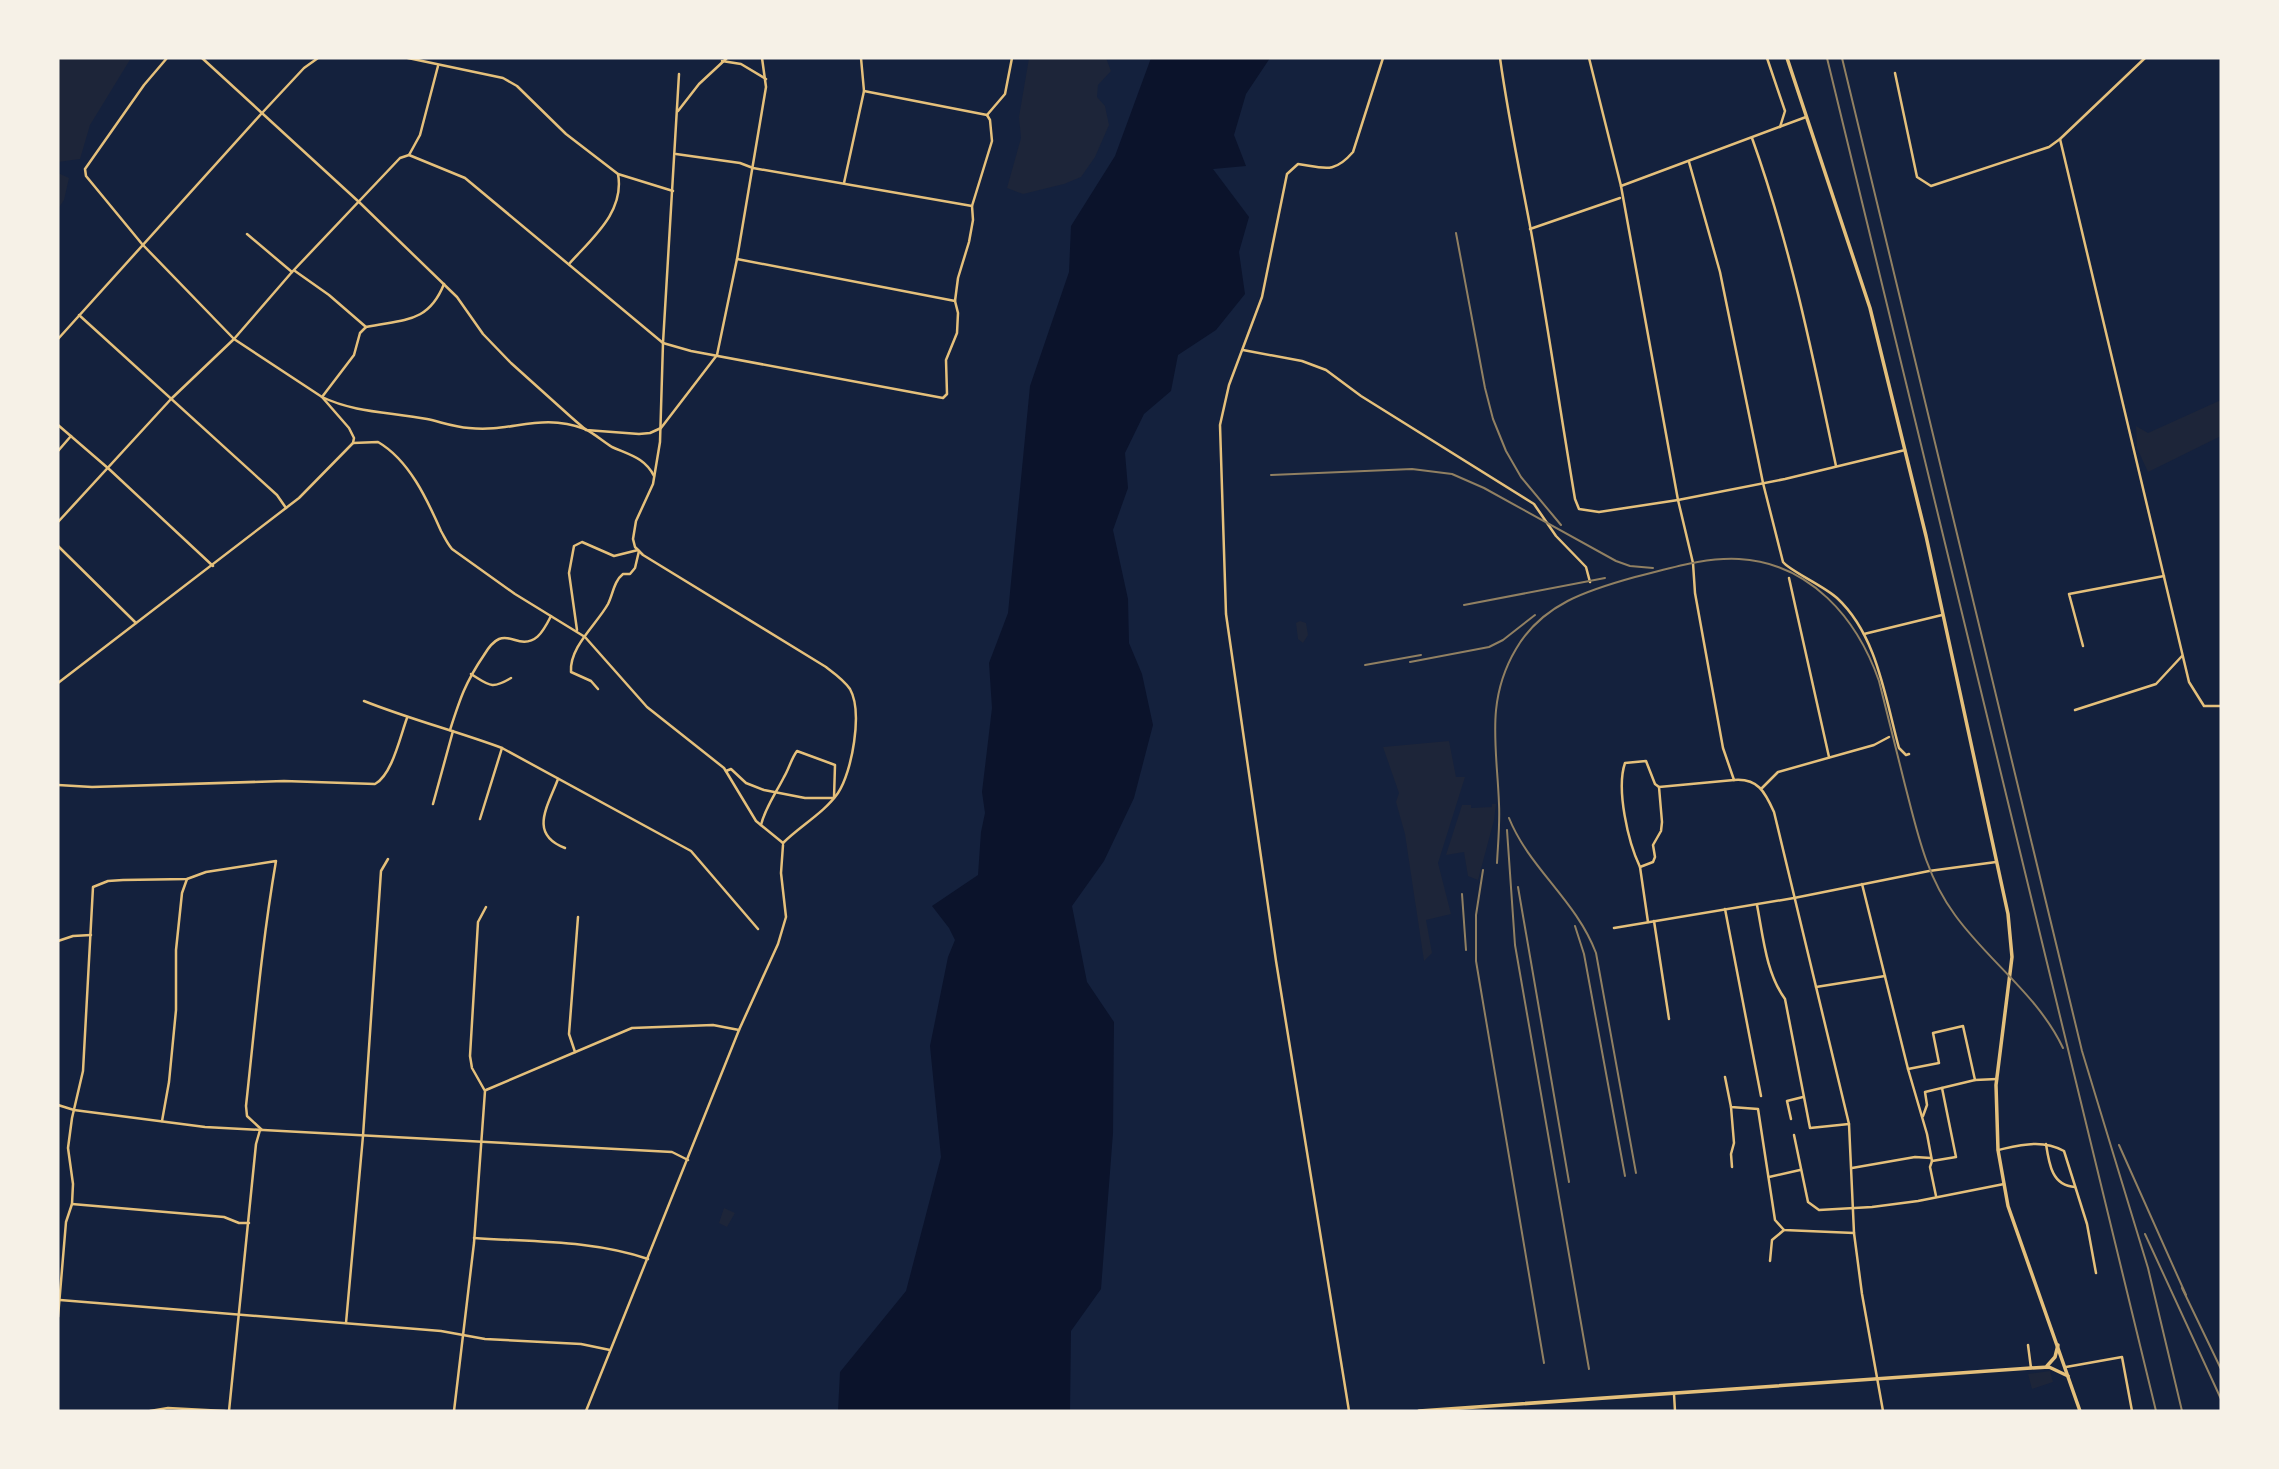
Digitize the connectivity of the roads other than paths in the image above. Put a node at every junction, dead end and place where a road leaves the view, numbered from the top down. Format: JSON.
{"nodes":[{"id":1,"x":167,"y":58,"type":"edge"},
{"id":2,"x":202,"y":58,"type":"edge"},
{"id":3,"x":318,"y":58,"type":"edge"},
{"id":4,"x":408,"y":58,"type":"edge"},
{"id":5,"x":727,"y":58,"type":"edge"},
{"id":6,"x":762,"y":58,"type":"edge"},
{"id":7,"x":861,"y":58,"type":"edge"},
{"id":8,"x":1012,"y":58,"type":"edge"},
{"id":9,"x":1383,"y":58,"type":"edge"},
{"id":10,"x":1500,"y":58,"type":"edge"},
{"id":11,"x":1589,"y":58,"type":"edge"},
{"id":12,"x":1767,"y":58,"type":"edge"},
{"id":13,"x":1787,"y":58,"type":"edge"},
{"id":14,"x":2145,"y":58,"type":"edge"},
{"id":15,"x":722,"y":61,"type":"junction"},
{"id":16,"x":438,"y":66,"type":"junction"},
{"id":17,"x":1895,"y":73,"type":"dead end"},
{"id":18,"x":679,"y":74,"type":"dead end"},
{"id":19,"x":766,"y":79,"type":"junction"},
{"id":20,"x":864,"y":92,"type":"junction"},
{"id":21,"x":678,"y":111,"type":"junction"},
{"id":22,"x":262,"y":113,"type":"junction"},
{"id":23,"x":987,"y":115,"type":"junction"},
{"id":24,"x":1806,"y":117,"type":"junction"},
{"id":25,"x":1780,"y":127,"type":"junction"},
{"id":26,"x":1752,"y":138,"type":"junction"},
{"id":27,"x":2060,"y":139,"type":"junction"},
{"id":28,"x":675,"y":154,"type":"junction"},
{"id":29,"x":410,"y":155,"type":"junction"},
{"id":30,"x":1689,"y":162,"type":"junction"},
{"id":31,"x":752,"y":168,"type":"junction"},
{"id":32,"x":618,"y":174,"type":"junction"},
{"id":33,"x":844,"y":183,"type":"junction"},
{"id":34,"x":1620,"y":186,"type":"junction"},
{"id":35,"x":673,"y":191,"type":"junction"},
{"id":36,"x":1621,"y":197,"type":"junction"},
{"id":37,"x":359,"y":202,"type":"junction"},
{"id":38,"x":972,"y":206,"type":"junction"},
{"id":39,"x":1530,"y":229,"type":"junction"},
{"id":40,"x":247,"y":234,"type":"dead end"},
{"id":41,"x":142,"y":244,"type":"junction"},
{"id":42,"x":737,"y":259,"type":"junction"},
{"id":43,"x":569,"y":264,"type":"junction"},
{"id":44,"x":293,"y":271,"type":"junction"},
{"id":45,"x":444,"y":284,"type":"junction"},
{"id":46,"x":956,"y":301,"type":"junction"},
{"id":47,"x":79,"y":315,"type":"junction"},
{"id":48,"x":366,"y":327,"type":"junction"},
{"id":49,"x":234,"y":339,"type":"junction"},
{"id":50,"x":58,"y":340,"type":"edge"},
{"id":51,"x":663,"y":343,"type":"junction"},
{"id":52,"x":1243,"y":350,"type":"junction"},
{"id":53,"x":717,"y":355,"type":"junction"},
{"id":54,"x":322,"y":397,"type":"junction"},
{"id":55,"x":171,"y":399,"type":"junction"},
{"id":56,"x":58,"y":425,"type":"edge"},
{"id":57,"x":661,"y":428,"type":"junction"},
{"id":58,"x":586,"y":429,"type":"junction"},
{"id":59,"x":71,"y":436,"type":"junction"},
{"id":60,"x":353,"y":443,"type":"junction"},
{"id":61,"x":1905,"y":450,"type":"junction"},
{"id":62,"x":58,"y":451,"type":"edge"},
{"id":63,"x":1836,"y":466,"type":"junction"},
{"id":64,"x":109,"y":469,"type":"junction"},
{"id":65,"x":654,"y":476,"type":"junction"},
{"id":66,"x":1763,"y":483,"type":"junction"},
{"id":67,"x":1678,"y":500,"type":"junction"},
{"id":68,"x":286,"y":508,"type":"junction"},
{"id":69,"x":58,"y":522,"type":"edge"},
{"id":70,"x":58,"y":547,"type":"edge"},
{"id":71,"x":639,"y":550,"type":"junction"},
{"id":72,"x":213,"y":566,"type":"junction"},
{"id":73,"x":2164,"y":576,"type":"junction"},
{"id":74,"x":1789,"y":578,"type":"dead end"},
{"id":75,"x":1590,"y":582,"type":"dead end"},
{"id":76,"x":1943,"y":614,"type":"junction"},
{"id":77,"x":551,"y":616,"type":"junction"},
{"id":78,"x":136,"y":623,"type":"junction"},
{"id":79,"x":577,"y":632,"type":"junction"},
{"id":80,"x":1864,"y":634,"type":"junction"},
{"id":81,"x":585,"y":637,"type":"junction"},
{"id":82,"x":2083,"y":646,"type":"dead end"},
{"id":83,"x":2183,"y":656,"type":"junction"},
{"id":84,"x":471,"y":674,"type":"junction"},
{"id":85,"x":511,"y":678,"type":"dead end"},
{"id":86,"x":58,"y":681,"type":"edge"},
{"id":87,"x":598,"y":689,"type":"dead end"},
{"id":88,"x":364,"y":701,"type":"dead end"},
{"id":89,"x":2221,"y":706,"type":"edge"},
{"id":90,"x":2076,"y":710,"type":"dead end"},
{"id":91,"x":407,"y":718,"type":"junction"},
{"id":92,"x":451,"y":731,"type":"junction"},
{"id":93,"x":1889,"y":737,"type":"dead end"},
{"id":94,"x":502,"y":748,"type":"junction"},
{"id":95,"x":1909,"y":754,"type":"dead end"},
{"id":96,"x":1829,"y":757,"type":"junction"},
{"id":97,"x":726,"y":771,"type":"junction"},
{"id":98,"x":558,"y":779,"type":"junction"},
{"id":99,"x":1734,"y":779,"type":"junction"},
{"id":100,"x":58,"y":785,"type":"edge"},
{"id":101,"x":1659,"y":787,"type":"junction"},
{"id":102,"x":1762,"y":788,"type":"junction"},
{"id":103,"x":776,"y":792,"type":"junction"},
{"id":104,"x":834,"y":798,"type":"junction"},
{"id":105,"x":433,"y":804,"type":"dead end"},
{"id":106,"x":480,"y":820,"type":"dead end"},
{"id":107,"x":761,"y":825,"type":"junction"},
{"id":108,"x":783,"y":843,"type":"junction"},
{"id":109,"x":565,"y":848,"type":"dead end"},
{"id":110,"x":388,"y":859,"type":"dead end"},
{"id":111,"x":1996,"y":862,"type":"junction"},
{"id":112,"x":1640,"y":867,"type":"junction"},
{"id":113,"x":187,"y":879,"type":"junction"},
{"id":114,"x":1862,"y":884,"type":"junction"},
{"id":115,"x":1794,"y":898,"type":"junction"},
{"id":116,"x":1757,"y":904,"type":"junction"},
{"id":117,"x":486,"y":907,"type":"dead end"},
{"id":118,"x":1725,"y":909,"type":"junction"},
{"id":119,"x":578,"y":917,"type":"dead end"},
{"id":120,"x":1654,"y":921,"type":"junction"},
{"id":121,"x":1648,"y":922,"type":"junction"},
{"id":122,"x":1614,"y":928,"type":"dead end"},
{"id":123,"x":758,"y":929,"type":"dead end"},
{"id":124,"x":91,"y":935,"type":"junction"},
{"id":125,"x":58,"y":941,"type":"edge"},
{"id":126,"x":1885,"y":976,"type":"junction"},
{"id":127,"x":1816,"y":987,"type":"junction"},
{"id":128,"x":1669,"y":1019,"type":"dead end"},
{"id":129,"x":739,"y":1030,"type":"junction"},
{"id":130,"x":575,"y":1052,"type":"junction"},
{"id":131,"x":1908,"y":1069,"type":"junction"},
{"id":132,"x":1725,"y":1077,"type":"dead end"},
{"id":133,"x":1997,"y":1079,"type":"junction"},
{"id":134,"x":1975,"y":1080,"type":"junction"},
{"id":135,"x":1942,"y":1088,"type":"junction"},
{"id":136,"x":485,"y":1091,"type":"junction"},
{"id":137,"x":1761,"y":1096,"type":"dead end"},
{"id":138,"x":1803,"y":1097,"type":"junction"},
{"id":139,"x":58,"y":1105,"type":"edge"},
{"id":140,"x":1731,"y":1107,"type":"junction"},
{"id":141,"x":74,"y":1110,"type":"junction"},
{"id":142,"x":1791,"y":1119,"type":"dead end"},
{"id":143,"x":1923,"y":1119,"type":"junction"},
{"id":144,"x":162,"y":1121,"type":"junction"},
{"id":145,"x":1849,"y":1124,"type":"junction"},
{"id":146,"x":261,"y":1130,"type":"junction"},
{"id":147,"x":1794,"y":1135,"type":"dead end"},
{"id":148,"x":363,"y":1136,"type":"junction"},
{"id":149,"x":481,"y":1142,"type":"junction"},
{"id":150,"x":2046,"y":1144,"type":"junction"},
{"id":151,"x":1998,"y":1150,"type":"junction"},
{"id":152,"x":688,"y":1160,"type":"junction"},
{"id":153,"x":1932,"y":1160,"type":"junction"},
{"id":154,"x":1732,"y":1167,"type":"dead end"},
{"id":155,"x":1851,"y":1168,"type":"junction"},
{"id":156,"x":1802,"y":1170,"type":"junction"},
{"id":157,"x":1769,"y":1177,"type":"junction"},
{"id":158,"x":2004,"y":1184,"type":"junction"},
{"id":159,"x":2076,"y":1186,"type":"junction"},
{"id":160,"x":1936,"y":1197,"type":"junction"},
{"id":161,"x":72,"y":1204,"type":"junction"},
{"id":162,"x":1852,"y":1209,"type":"junction"},
{"id":163,"x":249,"y":1223,"type":"junction"},
{"id":164,"x":1784,"y":1230,"type":"junction"},
{"id":165,"x":1854,"y":1233,"type":"junction"},
{"id":166,"x":474,"y":1238,"type":"junction"},
{"id":167,"x":649,"y":1259,"type":"junction"},
{"id":168,"x":1770,"y":1261,"type":"dead end"},
{"id":169,"x":2096,"y":1273,"type":"dead end"},
{"id":170,"x":59,"y":1300,"type":"edge"},
{"id":171,"x":241,"y":1315,"type":"junction"},
{"id":172,"x":58,"y":1317,"type":"edge"},
{"id":173,"x":346,"y":1323,"type":"junction"},
{"id":174,"x":462,"y":1334,"type":"junction"},
{"id":175,"x":2028,"y":1345,"type":"dead end"},
{"id":176,"x":2058,"y":1345,"type":"junction"},
{"id":177,"x":610,"y":1350,"type":"junction"},
{"id":178,"x":2046,"y":1367,"type":"junction"},
{"id":179,"x":2066,"y":1367,"type":"junction"},
{"id":180,"x":2031,"y":1368,"type":"junction"},
{"id":181,"x":2069,"y":1377,"type":"junction"},
{"id":182,"x":1876,"y":1379,"type":"junction"},
{"id":183,"x":1674,"y":1392,"type":"junction"},
{"id":184,"x":150,"y":1411,"type":"edge"},
{"id":185,"x":227,"y":1411,"type":"edge"},
{"id":186,"x":454,"y":1411,"type":"edge"},
{"id":187,"x":586,"y":1411,"type":"edge"},
{"id":188,"x":1349,"y":1411,"type":"edge"},
{"id":189,"x":1419,"y":1411,"type":"edge"},
{"id":190,"x":1675,"y":1411,"type":"edge"},
{"id":191,"x":1883,"y":1411,"type":"edge"},
{"id":192,"x":2080,"y":1411,"type":"edge"},
{"id":193,"x":2132,"y":1411,"type":"edge"}],
"edges":[{"from":1,"to":41,"type":"street"},
{"from":2,"to":22,"type":"street"},
{"from":3,"to":22,"type":"street"},
{"from":4,"to":16,"type":"street"},
{"from":5,"to":15,"type":"street"},
{"from":6,"to":19,"type":"street"},
{"from":7,"to":20,"type":"street"},
{"from":8,"to":23,"type":"street"},
{"from":9,"to":52,"type":"street"},
{"from":10,"to":39,"type":"street"},
{"from":11,"to":34,"type":"street"},
{"from":12,"to":25,"type":"street"},
{"from":13,"to":24,"type":"main road"},
{"from":14,"to":27,"type":"street"},
{"from":15,"to":19,"type":"street"},
{"from":15,"to":21,"type":"street"},
{"from":16,"to":29,"type":"street"},
{"from":16,"to":32,"type":"street"},
{"from":17,"to":27,"type":"street"},
{"from":18,"to":21,"type":"street"},
{"from":19,"to":31,"type":"street"},
{"from":20,"to":23,"type":"street"},
{"from":20,"to":33,"type":"street"},
{"from":21,"to":28,"type":"street"},
{"from":22,"to":37,"type":"street"},
{"from":22,"to":41,"type":"street"},
{"from":23,"to":38,"type":"street"},
{"from":24,"to":25,"type":"street"},
{"from":24,"to":61,"type":"main road"},
{"from":25,"to":26,"type":"street"},
{"from":26,"to":30,"type":"street"},
{"from":26,"to":63,"type":"street"},
{"from":27,"to":73,"type":"street"},
{"from":28,"to":31,"type":"street"},
{"from":28,"to":35,"type":"street"},
{"from":29,"to":37,"type":"street"},
{"from":29,"to":43,"type":"street"},
{"from":30,"to":34,"type":"street"},
{"from":30,"to":66,"type":"street"},
{"from":31,"to":33,"type":"street"},
{"from":31,"to":42,"type":"street"},
{"from":32,"to":35,"type":"street"},
{"from":32,"to":43,"type":"street"},
{"from":33,"to":38,"type":"street"},
{"from":34,"to":36,"type":"street"},
{"from":35,"to":51,"type":"street"},
{"from":36,"to":39,"type":"street"},
{"from":36,"to":67,"type":"street"},
{"from":37,"to":44,"type":"street"},
{"from":37,"to":45,"type":"street"},
{"from":38,"to":46,"type":"street"},
{"from":39,"to":67,"type":"street"},
{"from":40,"to":44,"type":"street"},
{"from":41,"to":47,"type":"street"},
{"from":41,"to":49,"type":"street"},
{"from":42,"to":46,"type":"street"},
{"from":42,"to":53,"type":"street"},
{"from":43,"to":51,"type":"street"},
{"from":44,"to":48,"type":"street"},
{"from":44,"to":49,"type":"street"},
{"from":45,"to":48,"type":"street"},
{"from":45,"to":58,"type":"street"},
{"from":46,"to":53,"type":"street"},
{"from":47,"to":50,"type":"street"},
{"from":47,"to":55,"type":"street"},
{"from":48,"to":54,"type":"street"},
{"from":49,"to":54,"type":"street"},
{"from":49,"to":55,"type":"street"},
{"from":51,"to":53,"type":"street"},
{"from":51,"to":57,"type":"street"},
{"from":52,"to":75,"type":"street"},
{"from":52,"to":188,"type":"street"},
{"from":53,"to":57,"type":"street"},
{"from":54,"to":58,"type":"street"},
{"from":54,"to":60,"type":"street"},
{"from":55,"to":64,"type":"street"},
{"from":55,"to":68,"type":"street"},
{"from":56,"to":59,"type":"street"},
{"from":57,"to":58,"type":"street"},
{"from":57,"to":65,"type":"street"},
{"from":58,"to":65,"type":"street"},
{"from":59,"to":62,"type":"street"},
{"from":59,"to":64,"type":"street"},
{"from":60,"to":68,"type":"street"},
{"from":60,"to":77,"type":"street"},
{"from":61,"to":63,"type":"street"},
{"from":61,"to":76,"type":"main road"},
{"from":63,"to":66,"type":"street"},
{"from":64,"to":69,"type":"street"},
{"from":64,"to":72,"type":"street"},
{"from":65,"to":71,"type":"street"},
{"from":66,"to":67,"type":"street"},
{"from":66,"to":80,"type":"street"},
{"from":67,"to":99,"type":"street"},
{"from":68,"to":72,"type":"street"},
{"from":70,"to":78,"type":"street"},
{"from":71,"to":79,"type":"street"},
{"from":71,"to":81,"type":"street"},
{"from":71,"to":104,"type":"street"},
{"from":72,"to":78,"type":"street"},
{"from":73,"to":82,"type":"street"},
{"from":73,"to":83,"type":"street"},
{"from":74,"to":96,"type":"street"},
{"from":76,"to":80,"type":"street"},
{"from":76,"to":111,"type":"main road"},
{"from":77,"to":79,"type":"street"},
{"from":77,"to":84,"type":"street"},
{"from":78,"to":86,"type":"street"},
{"from":79,"to":81,"type":"street"},
{"from":80,"to":95,"type":"street"},
{"from":81,"to":87,"type":"street"},
{"from":81,"to":97,"type":"street"},
{"from":83,"to":89,"type":"street"},
{"from":83,"to":90,"type":"street"},
{"from":84,"to":85,"type":"street"},
{"from":84,"to":92,"type":"street"},
{"from":88,"to":91,"type":"street"},
{"from":91,"to":92,"type":"street"},
{"from":91,"to":100,"type":"street"},
{"from":92,"to":94,"type":"street"},
{"from":92,"to":105,"type":"street"},
{"from":93,"to":96,"type":"street"},
{"from":94,"to":98,"type":"street"},
{"from":94,"to":106,"type":"street"},
{"from":96,"to":102,"type":"street"},
{"from":97,"to":103,"type":"street"},
{"from":97,"to":107,"type":"street"},
{"from":98,"to":109,"type":"street"},
{"from":98,"to":123,"type":"street"},
{"from":99,"to":101,"type":"street"},
{"from":99,"to":102,"type":"street"},
{"from":101,"to":112,"type":"street"},
{"from":101,"to":112,"type":"street"},
{"from":102,"to":115,"type":"street"},
{"from":103,"to":104,"type":"street"},
{"from":103,"to":104,"type":"street"},
{"from":103,"to":107,"type":"street"},
{"from":104,"to":108,"type":"street"},
{"from":107,"to":108,"type":"street"},
{"from":108,"to":129,"type":"street"},
{"from":110,"to":148,"type":"street"},
{"from":111,"to":114,"type":"street"},
{"from":111,"to":133,"type":"main road"},
{"from":112,"to":121,"type":"street"},
{"from":113,"to":124,"type":"street"},
{"from":113,"to":144,"type":"street"},
{"from":113,"to":146,"type":"street"},
{"from":114,"to":115,"type":"street"},
{"from":114,"to":126,"type":"street"},
{"from":115,"to":116,"type":"street"},
{"from":115,"to":127,"type":"street"},
{"from":116,"to":118,"type":"street"},
{"from":116,"to":138,"type":"street"},
{"from":117,"to":136,"type":"street"},
{"from":118,"to":120,"type":"street"},
{"from":118,"to":137,"type":"street"},
{"from":119,"to":130,"type":"street"},
{"from":120,"to":121,"type":"street"},
{"from":120,"to":128,"type":"street"},
{"from":121,"to":122,"type":"street"},
{"from":124,"to":125,"type":"street"},
{"from":124,"to":141,"type":"street"},
{"from":126,"to":127,"type":"street"},
{"from":126,"to":131,"type":"street"},
{"from":127,"to":145,"type":"street"},
{"from":129,"to":130,"type":"street"},
{"from":129,"to":152,"type":"street"},
{"from":130,"to":136,"type":"street"},
{"from":131,"to":134,"type":"street"},
{"from":131,"to":143,"type":"street"},
{"from":132,"to":140,"type":"street"},
{"from":133,"to":134,"type":"street"},
{"from":133,"to":151,"type":"main road"},
{"from":134,"to":135,"type":"street"},
{"from":135,"to":143,"type":"street"},
{"from":135,"to":153,"type":"street"},
{"from":136,"to":149,"type":"street"},
{"from":138,"to":142,"type":"street"},
{"from":138,"to":145,"type":"street"},
{"from":139,"to":141,"type":"street"},
{"from":140,"to":154,"type":"street"},
{"from":140,"to":157,"type":"street"},
{"from":141,"to":144,"type":"street"},
{"from":141,"to":161,"type":"street"},
{"from":143,"to":153,"type":"street"},
{"from":144,"to":146,"type":"street"},
{"from":145,"to":155,"type":"street"},
{"from":146,"to":148,"type":"street"},
{"from":146,"to":163,"type":"street"},
{"from":147,"to":156,"type":"street"},
{"from":148,"to":149,"type":"street"},
{"from":148,"to":173,"type":"street"},
{"from":149,"to":152,"type":"street"},
{"from":149,"to":166,"type":"street"},
{"from":150,"to":151,"type":"street"},
{"from":150,"to":159,"type":"street"},
{"from":150,"to":159,"type":"street"},
{"from":151,"to":158,"type":"main road"},
{"from":152,"to":167,"type":"street"},
{"from":153,"to":155,"type":"street"},
{"from":153,"to":160,"type":"street"},
{"from":155,"to":162,"type":"street"},
{"from":156,"to":157,"type":"street"},
{"from":156,"to":162,"type":"street"},
{"from":157,"to":164,"type":"street"},
{"from":158,"to":160,"type":"street"},
{"from":158,"to":176,"type":"main road"},
{"from":159,"to":169,"type":"street"},
{"from":160,"to":162,"type":"street"},
{"from":161,"to":163,"type":"street"},
{"from":161,"to":170,"type":"street"},
{"from":162,"to":165,"type":"street"},
{"from":163,"to":171,"type":"street"},
{"from":164,"to":165,"type":"street"},
{"from":164,"to":168,"type":"street"},
{"from":165,"to":182,"type":"street"},
{"from":166,"to":167,"type":"street"},
{"from":166,"to":174,"type":"street"},
{"from":167,"to":177,"type":"street"},
{"from":170,"to":171,"type":"street"},
{"from":170,"to":172,"type":"street"},
{"from":171,"to":173,"type":"street"},
{"from":171,"to":185,"type":"street"},
{"from":173,"to":174,"type":"street"},
{"from":174,"to":177,"type":"street"},
{"from":174,"to":186,"type":"street"},
{"from":175,"to":180,"type":"street"},
{"from":176,"to":178,"type":"main road"},
{"from":176,"to":179,"type":"main road"},
{"from":177,"to":187,"type":"street"},
{"from":178,"to":180,"type":"main road"},
{"from":178,"to":181,"type":"main road"},
{"from":179,"to":181,"type":"main road"},
{"from":179,"to":193,"type":"street"},
{"from":180,"to":182,"type":"main road"},
{"from":181,"to":192,"type":"main road"},
{"from":182,"to":183,"type":"main road"},
{"from":182,"to":191,"type":"street"},
{"from":183,"to":189,"type":"main road"},
{"from":183,"to":190,"type":"street"},
{"from":184,"to":185,"type":"street"}]}
